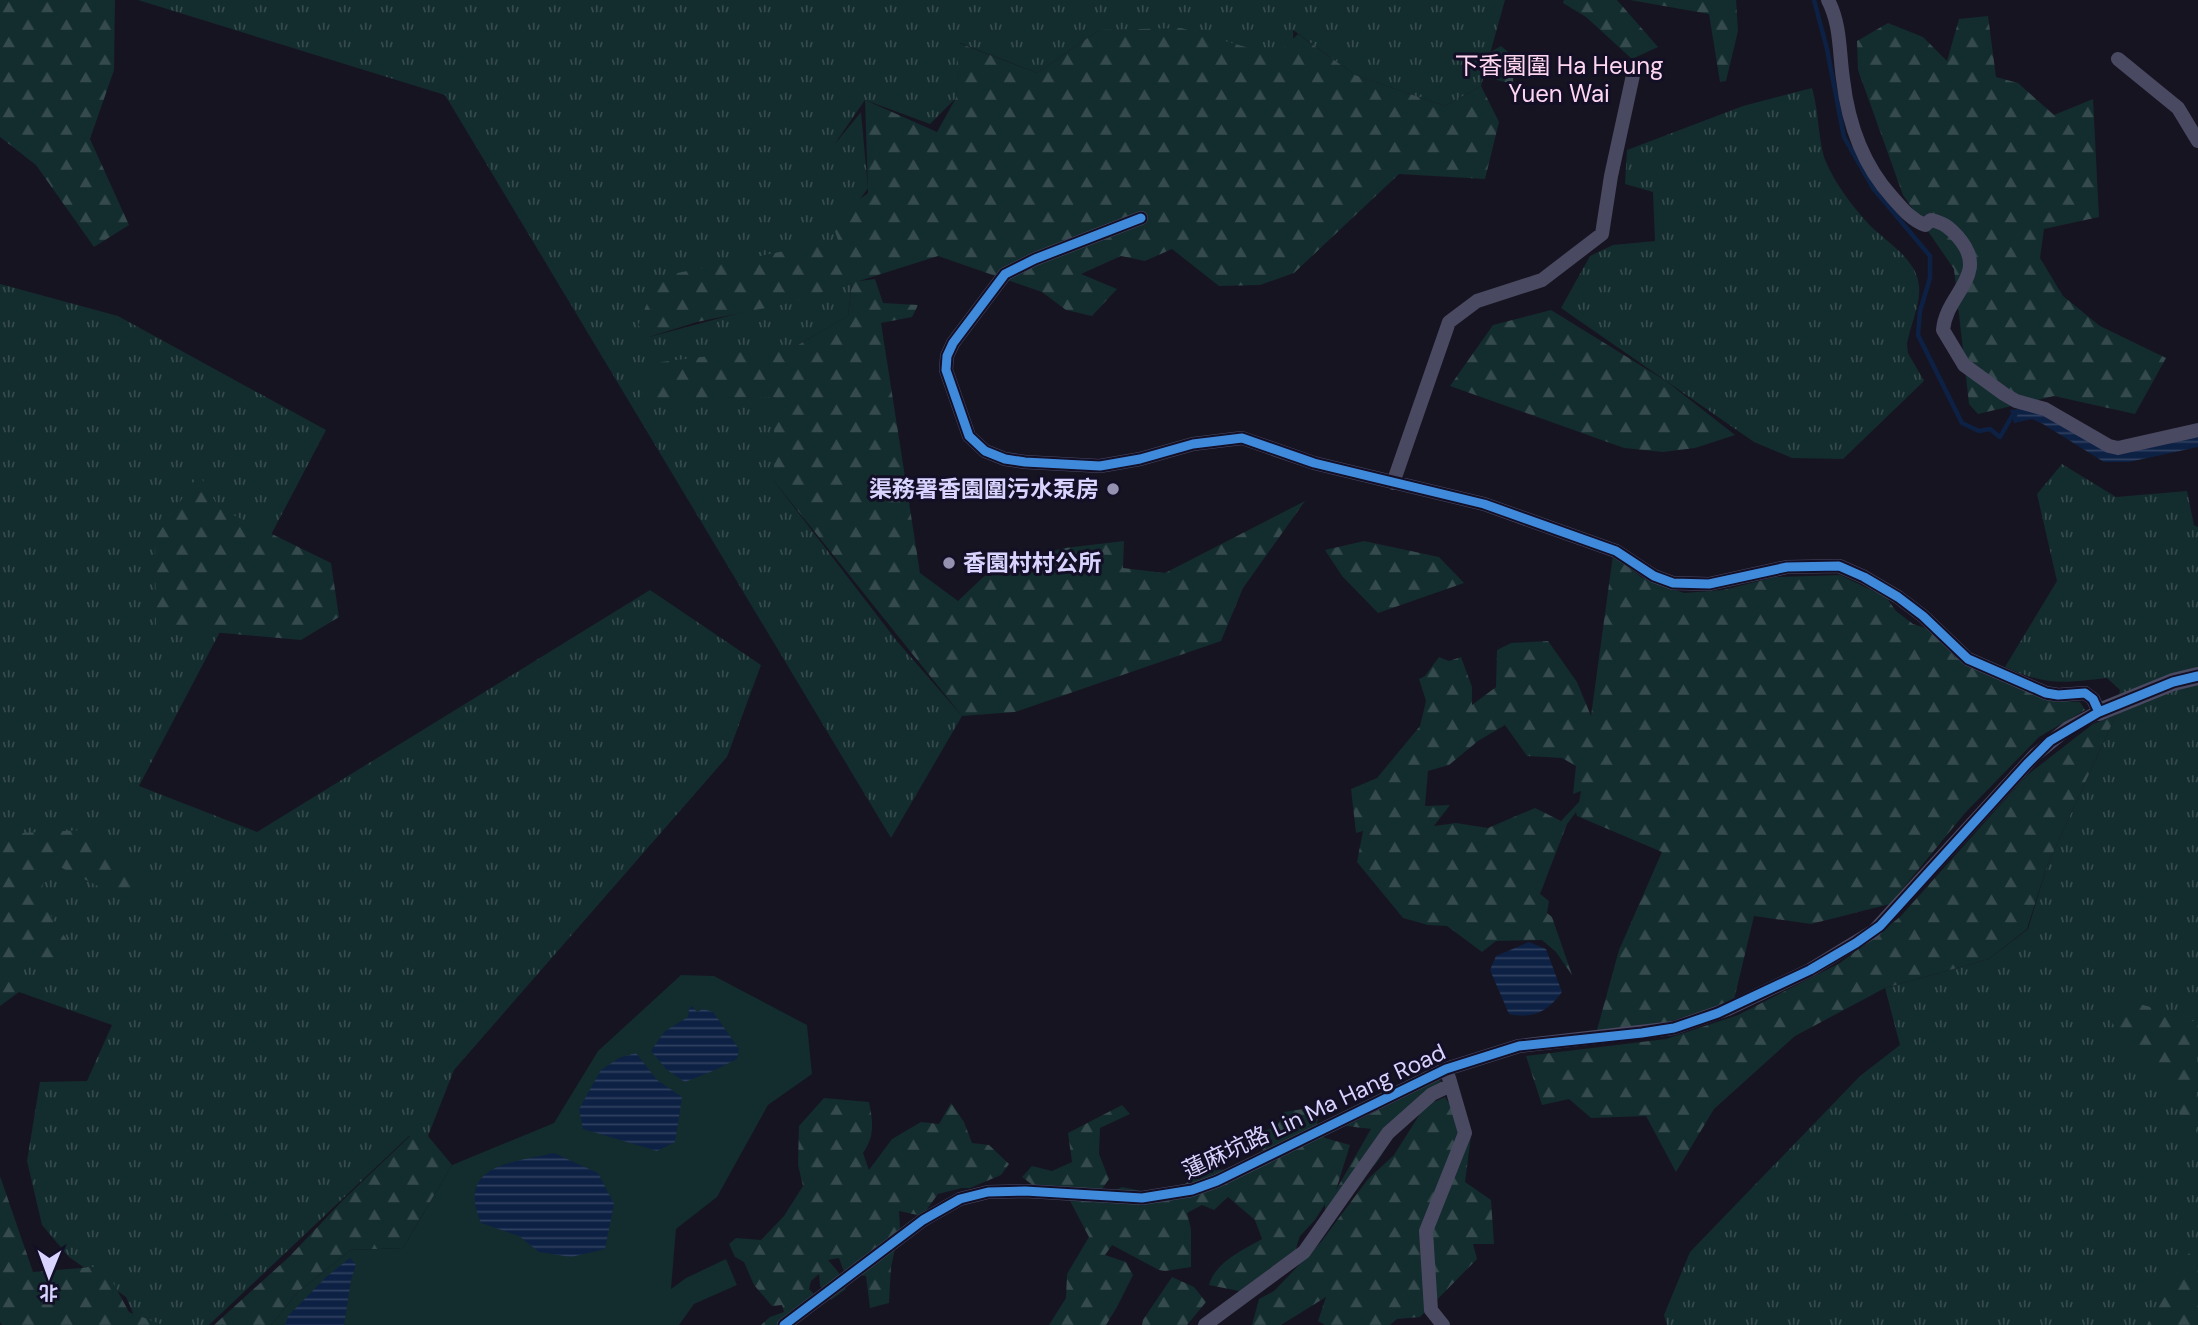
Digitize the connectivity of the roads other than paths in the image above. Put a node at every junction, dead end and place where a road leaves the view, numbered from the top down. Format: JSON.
{"nodes":[{"id":1,"x":1828,"y":0,"type":"edge"},
{"id":2,"x":2118,"y":59,"type":"dead end"},
{"id":3,"x":1633,"y":75,"type":"dead end"},
{"id":4,"x":2198,"y":141,"type":"edge"},
{"id":5,"x":1142,"y":218,"type":"dead end"},
{"id":6,"x":2198,"y":430,"type":"edge"},
{"id":7,"x":1392,"y":483,"type":"junction"},
{"id":8,"x":2198,"y":676,"type":"edge"},
{"id":9,"x":2099,"y":712,"type":"junction"},
{"id":10,"x":1446,"y":1069,"type":"junction"},
{"id":11,"x":1451,"y":1085,"type":"junction"},
{"id":12,"x":784,"y":1325,"type":"edge"},
{"id":13,"x":1205,"y":1325,"type":"edge"},
{"id":14,"x":1443,"y":1325,"type":"edge"}],
"edges":[{"from":1,"to":6,"type":"street"},
{"from":2,"to":4,"type":"street"},
{"from":3,"to":7,"type":"street"},
{"from":5,"to":7,"type":"street"},
{"from":7,"to":9,"type":"street"},
{"from":8,"to":9,"type":"street","name":"蓮麻坑路 Lin Ma Hang Road"},
{"from":9,"to":10,"type":"street","name":"蓮麻坑路 Lin Ma Hang Road"},
{"from":10,"to":11,"type":"street"},
{"from":10,"to":12,"type":"street","name":"蓮麻坑路 Lin Ma Hang Road"},
{"from":11,"to":13,"type":"street"},
{"from":11,"to":14,"type":"street"}]}
